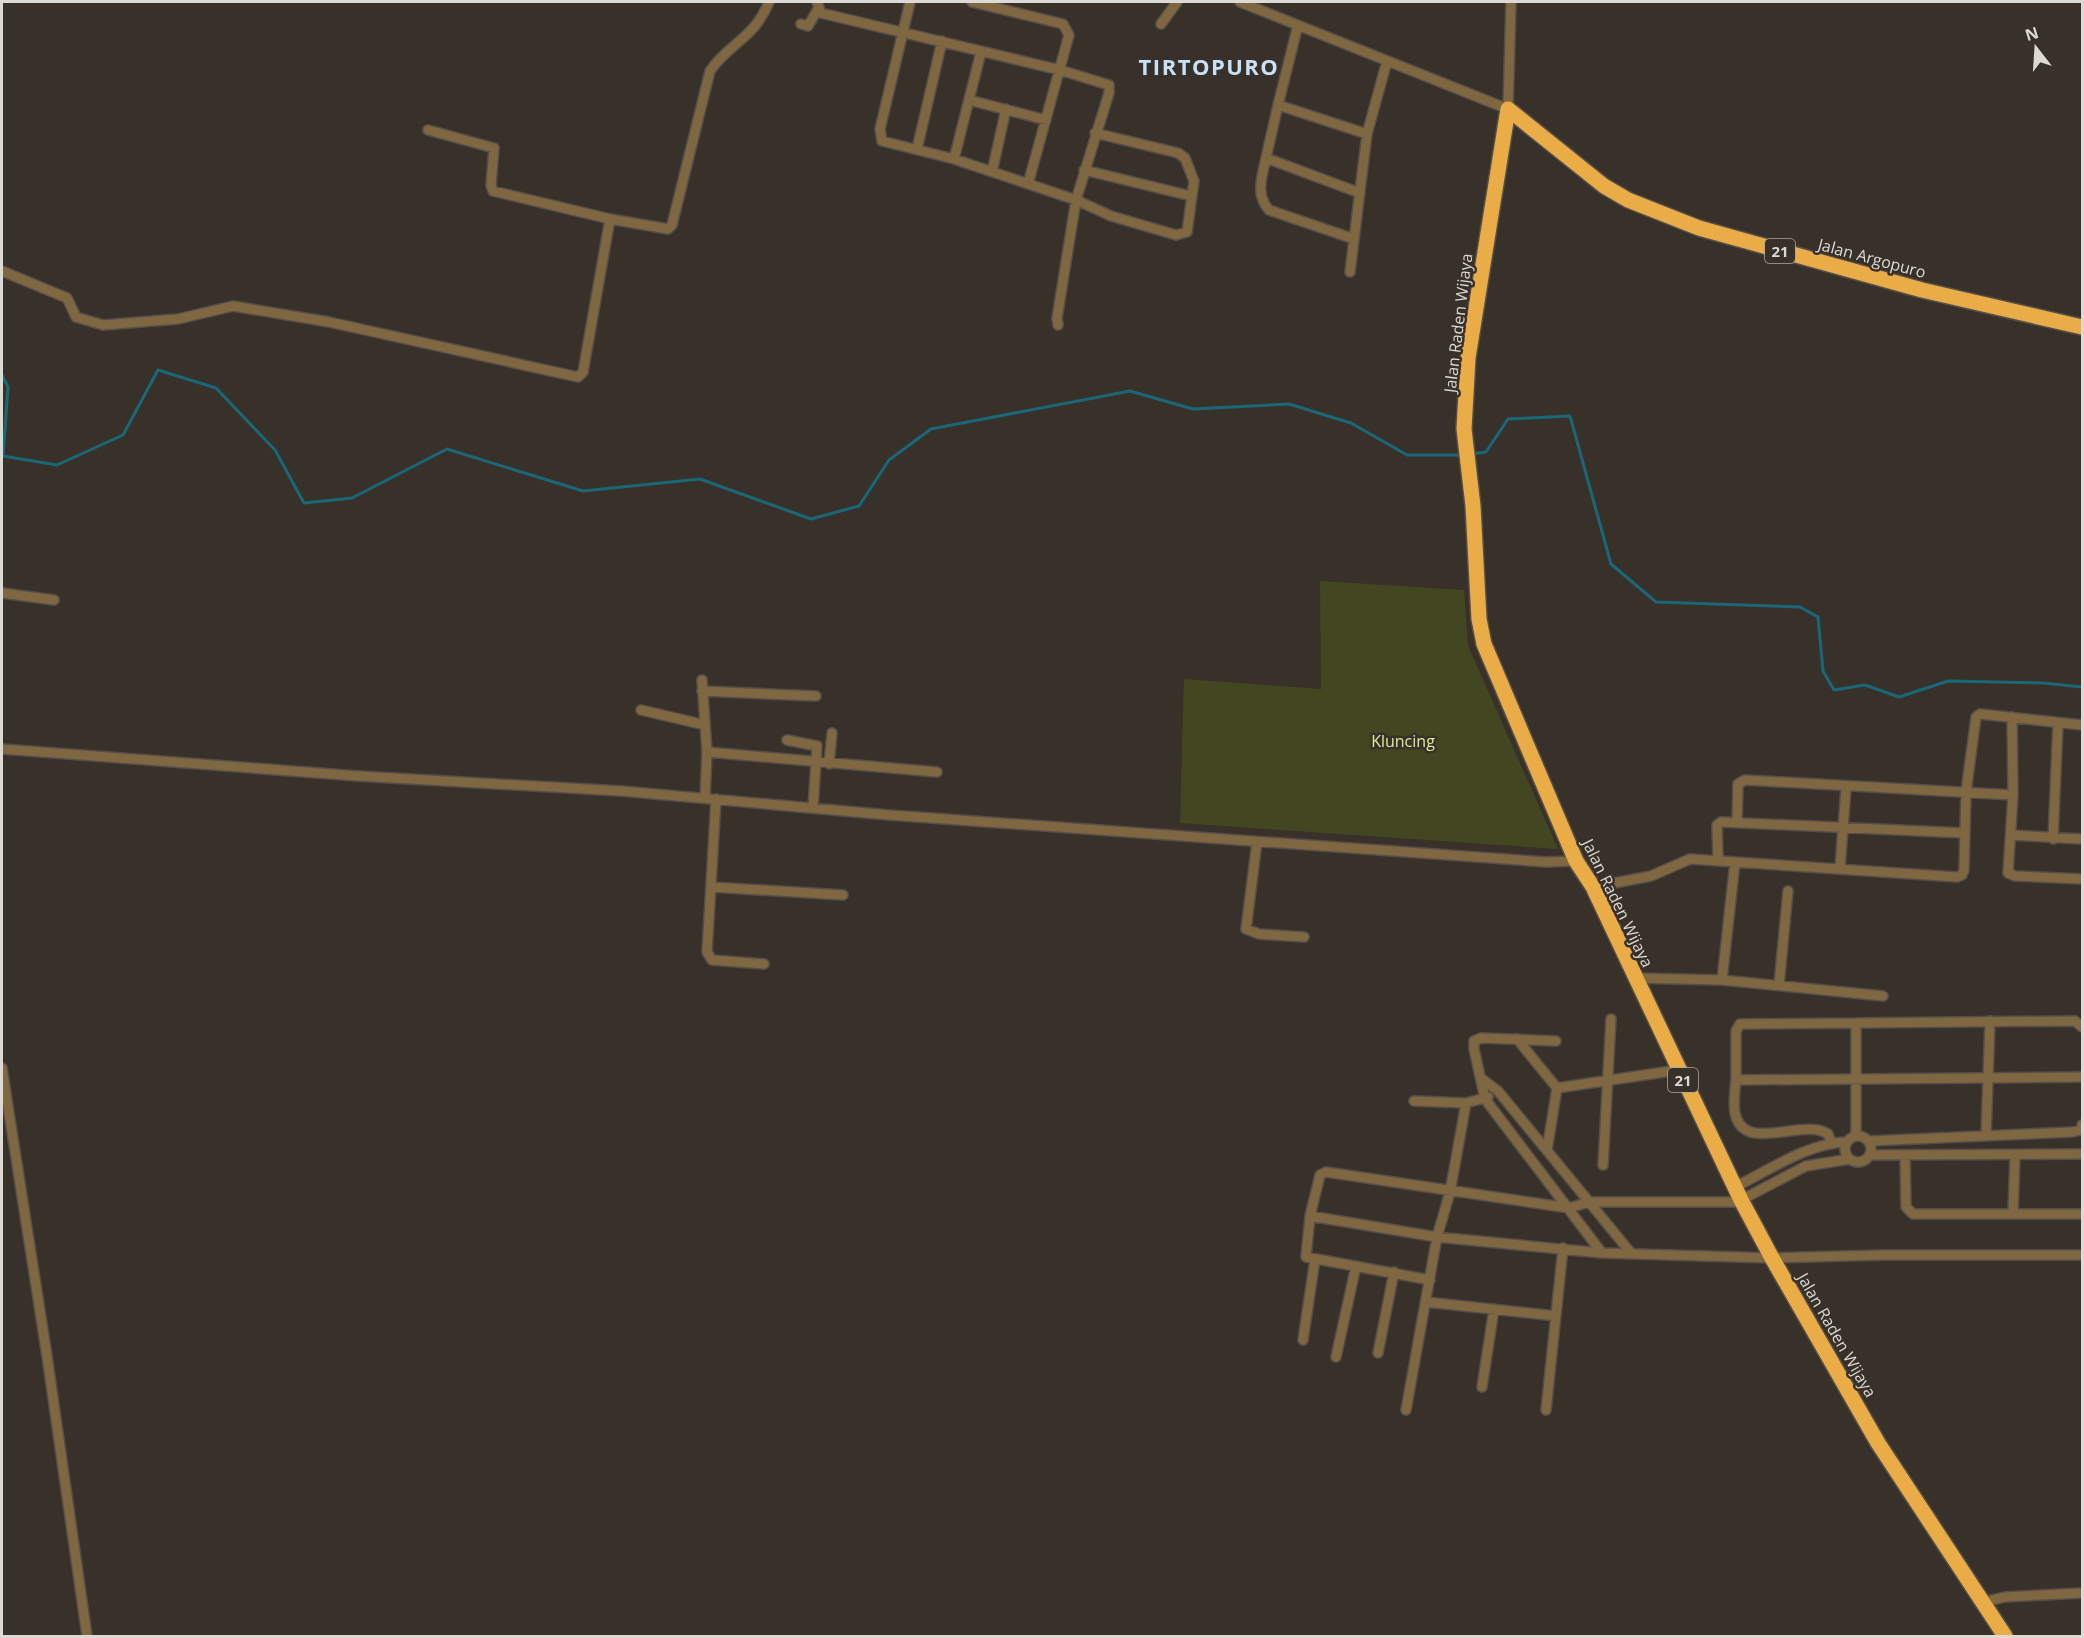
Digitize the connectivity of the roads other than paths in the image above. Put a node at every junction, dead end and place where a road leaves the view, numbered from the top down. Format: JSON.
{"nodes":[{"id":1,"x":769,"y":2,"type":"edge"},
{"id":2,"x":910,"y":2,"type":"edge"},
{"id":3,"x":972,"y":2,"type":"edge"},
{"id":4,"x":1177,"y":2,"type":"edge"},
{"id":5,"x":1240,"y":2,"type":"edge"},
{"id":6,"x":1511,"y":2,"type":"edge"},
{"id":7,"x":818,"y":5,"type":"edge"},
{"id":8,"x":801,"y":24,"type":"dead end"},
{"id":9,"x":1161,"y":24,"type":"dead end"},
{"id":10,"x":1298,"y":25,"type":"junction"},
{"id":11,"x":904,"y":32,"type":"junction"},
{"id":12,"x":942,"y":41,"type":"junction"},
{"id":13,"x":981,"y":52,"type":"junction"},
{"id":14,"x":1387,"y":61,"type":"junction"},
{"id":15,"x":1060,"y":70,"type":"junction"},
{"id":16,"x":969,"y":100,"type":"junction"},
{"id":17,"x":1278,"y":105,"type":"junction"},
{"id":18,"x":1006,"y":109,"type":"junction"},
{"id":19,"x":1508,"y":109,"type":"junction"},
{"id":20,"x":1046,"y":120,"type":"junction"},
{"id":21,"x":428,"y":129,"type":"dead end"},
{"id":22,"x":1095,"y":134,"type":"junction"},
{"id":23,"x":1367,"y":134,"type":"junction"},
{"id":24,"x":916,"y":149,"type":"junction"},
{"id":25,"x":1266,"y":158,"type":"junction"},
{"id":26,"x":954,"y":159,"type":"junction"},
{"id":27,"x":1084,"y":170,"type":"junction"},
{"id":28,"x":992,"y":172,"type":"junction"},
{"id":29,"x":1028,"y":184,"type":"junction"},
{"id":30,"x":1360,"y":193,"type":"junction"},
{"id":31,"x":1191,"y":196,"type":"junction"},
{"id":32,"x":1076,"y":200,"type":"junction"},
{"id":33,"x":610,"y":219,"type":"junction"},
{"id":34,"x":1354,"y":239,"type":"junction"},
{"id":35,"x":2,"y":271,"type":"edge"},
{"id":36,"x":1350,"y":272,"type":"dead end"},
{"id":37,"x":1058,"y":325,"type":"dead end"},
{"id":38,"x":2082,"y":327,"type":"edge"},
{"id":39,"x":2,"y":593,"type":"edge"},
{"id":40,"x":54,"y":600,"type":"dead end"},
{"id":41,"x":702,"y":680,"type":"dead end"},
{"id":42,"x":702,"y":691,"type":"junction"},
{"id":43,"x":816,"y":696,"type":"dead end"},
{"id":44,"x":641,"y":710,"type":"dead end"},
{"id":45,"x":2012,"y":717,"type":"junction"},
{"id":46,"x":2058,"y":723,"type":"junction"},
{"id":47,"x":705,"y":725,"type":"junction"},
{"id":48,"x":2082,"y":725,"type":"edge"},
{"id":49,"x":832,"y":733,"type":"dead end"},
{"id":50,"x":787,"y":740,"type":"dead end"},
{"id":51,"x":2,"y":749,"type":"edge"},
{"id":52,"x":707,"y":752,"type":"junction"},
{"id":53,"x":817,"y":763,"type":"junction"},
{"id":54,"x":830,"y":764,"type":"junction"},
{"id":55,"x":938,"y":772,"type":"dead end"},
{"id":56,"x":1846,"y":788,"type":"junction"},
{"id":57,"x":1966,"y":792,"type":"junction"},
{"id":58,"x":2013,"y":795,"type":"junction"},
{"id":59,"x":705,"y":798,"type":"junction"},
{"id":60,"x":716,"y":799,"type":"junction"},
{"id":61,"x":813,"y":808,"type":"junction"},
{"id":62,"x":1737,"y":822,"type":"junction"},
{"id":63,"x":1844,"y":829,"type":"junction"},
{"id":64,"x":1964,"y":833,"type":"junction"},
{"id":65,"x":2011,"y":835,"type":"junction"},
{"id":66,"x":2053,"y":839,"type":"junction"},
{"id":67,"x":2082,"y":839,"type":"edge"},
{"id":68,"x":1257,"y":842,"type":"junction"},
{"id":69,"x":1718,"y":859,"type":"junction"},
{"id":70,"x":1576,"y":861,"type":"junction"},
{"id":71,"x":1735,"y":862,"type":"junction"},
{"id":72,"x":1840,"y":868,"type":"junction"},
{"id":73,"x":2082,"y":879,"type":"edge"},
{"id":74,"x":711,"y":887,"type":"junction"},
{"id":75,"x":1593,"y":887,"type":"junction"},
{"id":76,"x":1788,"y":891,"type":"dead end"},
{"id":77,"x":843,"y":895,"type":"dead end"},
{"id":78,"x":1304,"y":937,"type":"dead end"},
{"id":79,"x":764,"y":964,"type":"dead end"},
{"id":80,"x":1634,"y":978,"type":"junction"},
{"id":81,"x":1722,"y":980,"type":"junction"},
{"id":82,"x":1779,"y":985,"type":"junction"},
{"id":83,"x":1883,"y":996,"type":"dead end"},
{"id":84,"x":1611,"y":1019,"type":"dead end"},
{"id":85,"x":1990,"y":1021,"type":"junction"},
{"id":86,"x":1856,"y":1023,"type":"junction"},
{"id":87,"x":2082,"y":1027,"type":"edge"},
{"id":88,"x":1517,"y":1039,"type":"junction"},
{"id":89,"x":1556,"y":1041,"type":"dead end"},
{"id":90,"x":2,"y":1068,"type":"edge"},
{"id":91,"x":1678,"y":1070,"type":"junction"},
{"id":92,"x":1989,"y":1077,"type":"junction"},
{"id":93,"x":2082,"y":1077,"type":"edge"},
{"id":94,"x":1482,"y":1079,"type":"junction"},
{"id":95,"x":1736,"y":1080,"type":"junction"},
{"id":96,"x":1857,"y":1080,"type":"junction"},
{"id":97,"x":1607,"y":1081,"type":"junction"},
{"id":98,"x":1557,"y":1088,"type":"junction"},
{"id":99,"x":1497,"y":1091,"type":"junction"},
{"id":100,"x":1485,"y":1099,"type":"junction"},
{"id":101,"x":1414,"y":1101,"type":"dead end"},
{"id":102,"x":1466,"y":1103,"type":"junction"},
{"id":103,"x":2082,"y":1125,"type":"edge"},
{"id":104,"x":1856,"y":1136,"type":"junction"},
{"id":105,"x":1986,"y":1136,"type":"junction"},
{"id":106,"x":1869,"y":1141,"type":"junction"},
{"id":107,"x":1831,"y":1142,"type":"junction"},
{"id":108,"x":1847,"y":1142,"type":"junction"},
{"id":109,"x":1547,"y":1150,"type":"junction"},
{"id":110,"x":2082,"y":1154,"type":"edge"},
{"id":111,"x":1870,"y":1155,"type":"junction"},
{"id":112,"x":1905,"y":1155,"type":"junction"},
{"id":113,"x":2015,"y":1155,"type":"junction"},
{"id":114,"x":1850,"y":1159,"type":"junction"},
{"id":115,"x":1787,"y":1162,"type":"junction"},
{"id":116,"x":1603,"y":1165,"type":"dead end"},
{"id":117,"x":1791,"y":1172,"type":"junction"},
{"id":118,"x":1450,"y":1192,"type":"junction"},
{"id":119,"x":1739,"y":1196,"type":"junction"},
{"id":120,"x":1589,"y":1202,"type":"junction"},
{"id":121,"x":1569,"y":1208,"type":"junction"},
{"id":122,"x":2013,"y":1214,"type":"junction"},
{"id":123,"x":2082,"y":1214,"type":"edge"},
{"id":124,"x":1310,"y":1216,"type":"junction"},
{"id":125,"x":1437,"y":1237,"type":"junction"},
{"id":126,"x":1563,"y":1248,"type":"junction"},
{"id":127,"x":1602,"y":1253,"type":"junction"},
{"id":128,"x":1631,"y":1253,"type":"junction"},
{"id":129,"x":2082,"y":1255,"type":"edge"},
{"id":130,"x":1772,"y":1258,"type":"junction"},
{"id":131,"x":1315,"y":1259,"type":"junction"},
{"id":132,"x":1356,"y":1266,"type":"junction"},
{"id":133,"x":1394,"y":1272,"type":"junction"},
{"id":134,"x":1430,"y":1280,"type":"junction"},
{"id":135,"x":1426,"y":1302,"type":"junction"},
{"id":136,"x":1494,"y":1309,"type":"junction"},
{"id":137,"x":1556,"y":1316,"type":"junction"},
{"id":138,"x":1303,"y":1340,"type":"dead end"},
{"id":139,"x":1378,"y":1353,"type":"dead end"},
{"id":140,"x":1336,"y":1357,"type":"dead end"},
{"id":141,"x":1482,"y":1387,"type":"dead end"},
{"id":142,"x":1406,"y":1410,"type":"dead end"},
{"id":143,"x":1546,"y":1410,"type":"dead end"},
{"id":144,"x":2082,"y":1593,"type":"edge"},
{"id":145,"x":1983,"y":1602,"type":"junction"},
{"id":146,"x":87,"y":1636,"type":"edge"},
{"id":147,"x":2005,"y":1636,"type":"edge"}],
"edges":[{"from":1,"to":33,"type":"street"},
{"from":2,"to":11,"type":"street"},
{"from":3,"to":15,"type":"street"},
{"from":4,"to":9,"type":"street"},
{"from":5,"to":10,"type":"street"},
{"from":6,"to":19,"type":"street"},
{"from":7,"to":8,"type":"street"},
{"from":7,"to":11,"type":"street"},
{"from":10,"to":14,"type":"street"},
{"from":10,"to":17,"type":"street"},
{"from":11,"to":12,"type":"street"},
{"from":11,"to":24,"type":"street"},
{"from":12,"to":13,"type":"street"},
{"from":12,"to":24,"type":"street"},
{"from":13,"to":15,"type":"street"},
{"from":13,"to":16,"type":"street"},
{"from":14,"to":19,"type":"street"},
{"from":14,"to":23,"type":"street"},
{"from":15,"to":20,"type":"street"},
{"from":15,"to":22,"type":"street"},
{"from":16,"to":18,"type":"street"},
{"from":16,"to":26,"type":"street"},
{"from":17,"to":23,"type":"street"},
{"from":17,"to":25,"type":"street"},
{"from":18,"to":20,"type":"street"},
{"from":18,"to":28,"type":"street"},
{"from":19,"to":38,"type":"highway","name":"Jalan Argopuro","number":"21"},
{"from":19,"to":70,"type":"highway","name":"Jalan Raden Wijaya","number":"21"},
{"from":20,"to":29,"type":"street"},
{"from":21,"to":33,"type":"street"},
{"from":22,"to":27,"type":"street"},
{"from":22,"to":31,"type":"street"},
{"from":23,"to":30,"type":"street"},
{"from":24,"to":26,"type":"street"},
{"from":25,"to":30,"type":"street"},
{"from":25,"to":34,"type":"street"},
{"from":26,"to":28,"type":"street"},
{"from":27,"to":31,"type":"street"},
{"from":27,"to":32,"type":"street"},
{"from":28,"to":29,"type":"street"},
{"from":29,"to":32,"type":"street"},
{"from":30,"to":34,"type":"street"},
{"from":31,"to":32,"type":"street"},
{"from":32,"to":37,"type":"street"},
{"from":33,"to":35,"type":"street"},
{"from":34,"to":36,"type":"street"},
{"from":39,"to":40,"type":"street"},
{"from":41,"to":42,"type":"street"},
{"from":42,"to":43,"type":"street"},
{"from":42,"to":47,"type":"street"},
{"from":44,"to":47,"type":"street"},
{"from":45,"to":46,"type":"street"},
{"from":45,"to":57,"type":"street"},
{"from":45,"to":58,"type":"street"},
{"from":46,"to":48,"type":"street"},
{"from":46,"to":66,"type":"street"},
{"from":47,"to":52,"type":"street"},
{"from":49,"to":54,"type":"street"},
{"from":50,"to":53,"type":"street"},
{"from":51,"to":59,"type":"street"},
{"from":52,"to":53,"type":"street"},
{"from":52,"to":59,"type":"street"},
{"from":53,"to":54,"type":"street"},
{"from":53,"to":61,"type":"street"},
{"from":54,"to":55,"type":"street"},
{"from":56,"to":57,"type":"street"},
{"from":56,"to":62,"type":"street"},
{"from":56,"to":63,"type":"street"},
{"from":57,"to":58,"type":"street"},
{"from":57,"to":64,"type":"street"},
{"from":58,"to":65,"type":"street"},
{"from":59,"to":60,"type":"street"},
{"from":60,"to":61,"type":"street"},
{"from":60,"to":74,"type":"street"},
{"from":61,"to":68,"type":"street"},
{"from":62,"to":63,"type":"street"},
{"from":62,"to":69,"type":"street"},
{"from":63,"to":64,"type":"street"},
{"from":63,"to":72,"type":"street"},
{"from":64,"to":72,"type":"street"},
{"from":65,"to":66,"type":"street"},
{"from":65,"to":73,"type":"street"},
{"from":66,"to":67,"type":"street"},
{"from":68,"to":70,"type":"street"},
{"from":68,"to":78,"type":"street"},
{"from":69,"to":71,"type":"street"},
{"from":69,"to":75,"type":"street"},
{"from":70,"to":75,"type":"highway","name":"Jalan Raden Wijaya","number":"21"},
{"from":71,"to":72,"type":"street"},
{"from":71,"to":81,"type":"street"},
{"from":74,"to":77,"type":"street"},
{"from":74,"to":79,"type":"street"},
{"from":75,"to":80,"type":"highway","name":"Jalan Raden Wijaya","number":"21"},
{"from":76,"to":82,"type":"street"},
{"from":80,"to":81,"type":"street"},
{"from":80,"to":91,"type":"highway","name":"Jalan Raden Wijaya","number":"21"},
{"from":81,"to":82,"type":"street"},
{"from":82,"to":83,"type":"street"},
{"from":84,"to":97,"type":"street"},
{"from":85,"to":86,"type":"street"},
{"from":85,"to":87,"type":"street"},
{"from":85,"to":92,"type":"street"},
{"from":86,"to":95,"type":"street"},
{"from":86,"to":96,"type":"street"},
{"from":88,"to":89,"type":"street"},
{"from":88,"to":94,"type":"street"},
{"from":88,"to":98,"type":"street"},
{"from":90,"to":146,"type":"street"},
{"from":91,"to":97,"type":"street"},
{"from":91,"to":119,"type":"highway","name":"Jalan Raden Wijaya","number":"21"},
{"from":92,"to":93,"type":"street"},
{"from":92,"to":96,"type":"street"},
{"from":92,"to":105,"type":"street"},
{"from":94,"to":99,"type":"street"},
{"from":94,"to":100,"type":"street"},
{"from":95,"to":96,"type":"street"},
{"from":95,"to":107,"type":"street"},
{"from":96,"to":104,"type":"street"},
{"from":97,"to":98,"type":"street"},
{"from":97,"to":116,"type":"street"},
{"from":98,"to":109,"type":"street"},
{"from":99,"to":100,"type":"street"},
{"from":99,"to":109,"type":"street"},
{"from":100,"to":102,"type":"street"},
{"from":100,"to":121,"type":"street"},
{"from":101,"to":102,"type":"street"},
{"from":102,"to":118,"type":"street"},
{"from":103,"to":105,"type":"street"},
{"from":104,"to":106,"type":"street"},
{"from":104,"to":108,"type":"street"},
{"from":105,"to":106,"type":"street"},
{"from":106,"to":111,"type":"street"},
{"from":107,"to":108,"type":"street"},
{"from":107,"to":115,"type":"street"},
{"from":108,"to":114,"type":"street"},
{"from":109,"to":120,"type":"street"},
{"from":110,"to":113,"type":"street"},
{"from":111,"to":112,"type":"street"},
{"from":111,"to":114,"type":"street"},
{"from":112,"to":113,"type":"street"},
{"from":112,"to":122,"type":"street"},
{"from":113,"to":122,"type":"street"},
{"from":114,"to":117,"type":"street"},
{"from":115,"to":117,"type":"street"},
{"from":115,"to":119,"type":"street"},
{"from":117,"to":119,"type":"street"},
{"from":118,"to":121,"type":"street"},
{"from":118,"to":124,"type":"street"},
{"from":118,"to":125,"type":"street"},
{"from":119,"to":120,"type":"street"},
{"from":119,"to":130,"type":"highway","name":"Jalan Raden Wijaya","number":"21"},
{"from":120,"to":121,"type":"street"},
{"from":120,"to":128,"type":"street"},
{"from":121,"to":127,"type":"street"},
{"from":122,"to":123,"type":"street"},
{"from":124,"to":125,"type":"street"},
{"from":124,"to":131,"type":"street"},
{"from":125,"to":126,"type":"street"},
{"from":125,"to":134,"type":"street"},
{"from":126,"to":127,"type":"street"},
{"from":126,"to":137,"type":"street"},
{"from":127,"to":128,"type":"street"},
{"from":128,"to":130,"type":"street"},
{"from":129,"to":130,"type":"street"},
{"from":130,"to":145,"type":"highway","name":"Jalan Raden Wijaya","number":"21"},
{"from":131,"to":132,"type":"street"},
{"from":131,"to":138,"type":"street"},
{"from":132,"to":133,"type":"street"},
{"from":132,"to":140,"type":"street"},
{"from":133,"to":134,"type":"street"},
{"from":133,"to":139,"type":"street"},
{"from":134,"to":135,"type":"street"},
{"from":135,"to":136,"type":"street"},
{"from":135,"to":142,"type":"street"},
{"from":136,"to":137,"type":"street"},
{"from":136,"to":141,"type":"street"},
{"from":137,"to":143,"type":"street"},
{"from":144,"to":145,"type":"street"},
{"from":145,"to":147,"type":"highway","name":"Jalan Raden Wijaya","number":"21"}]}
